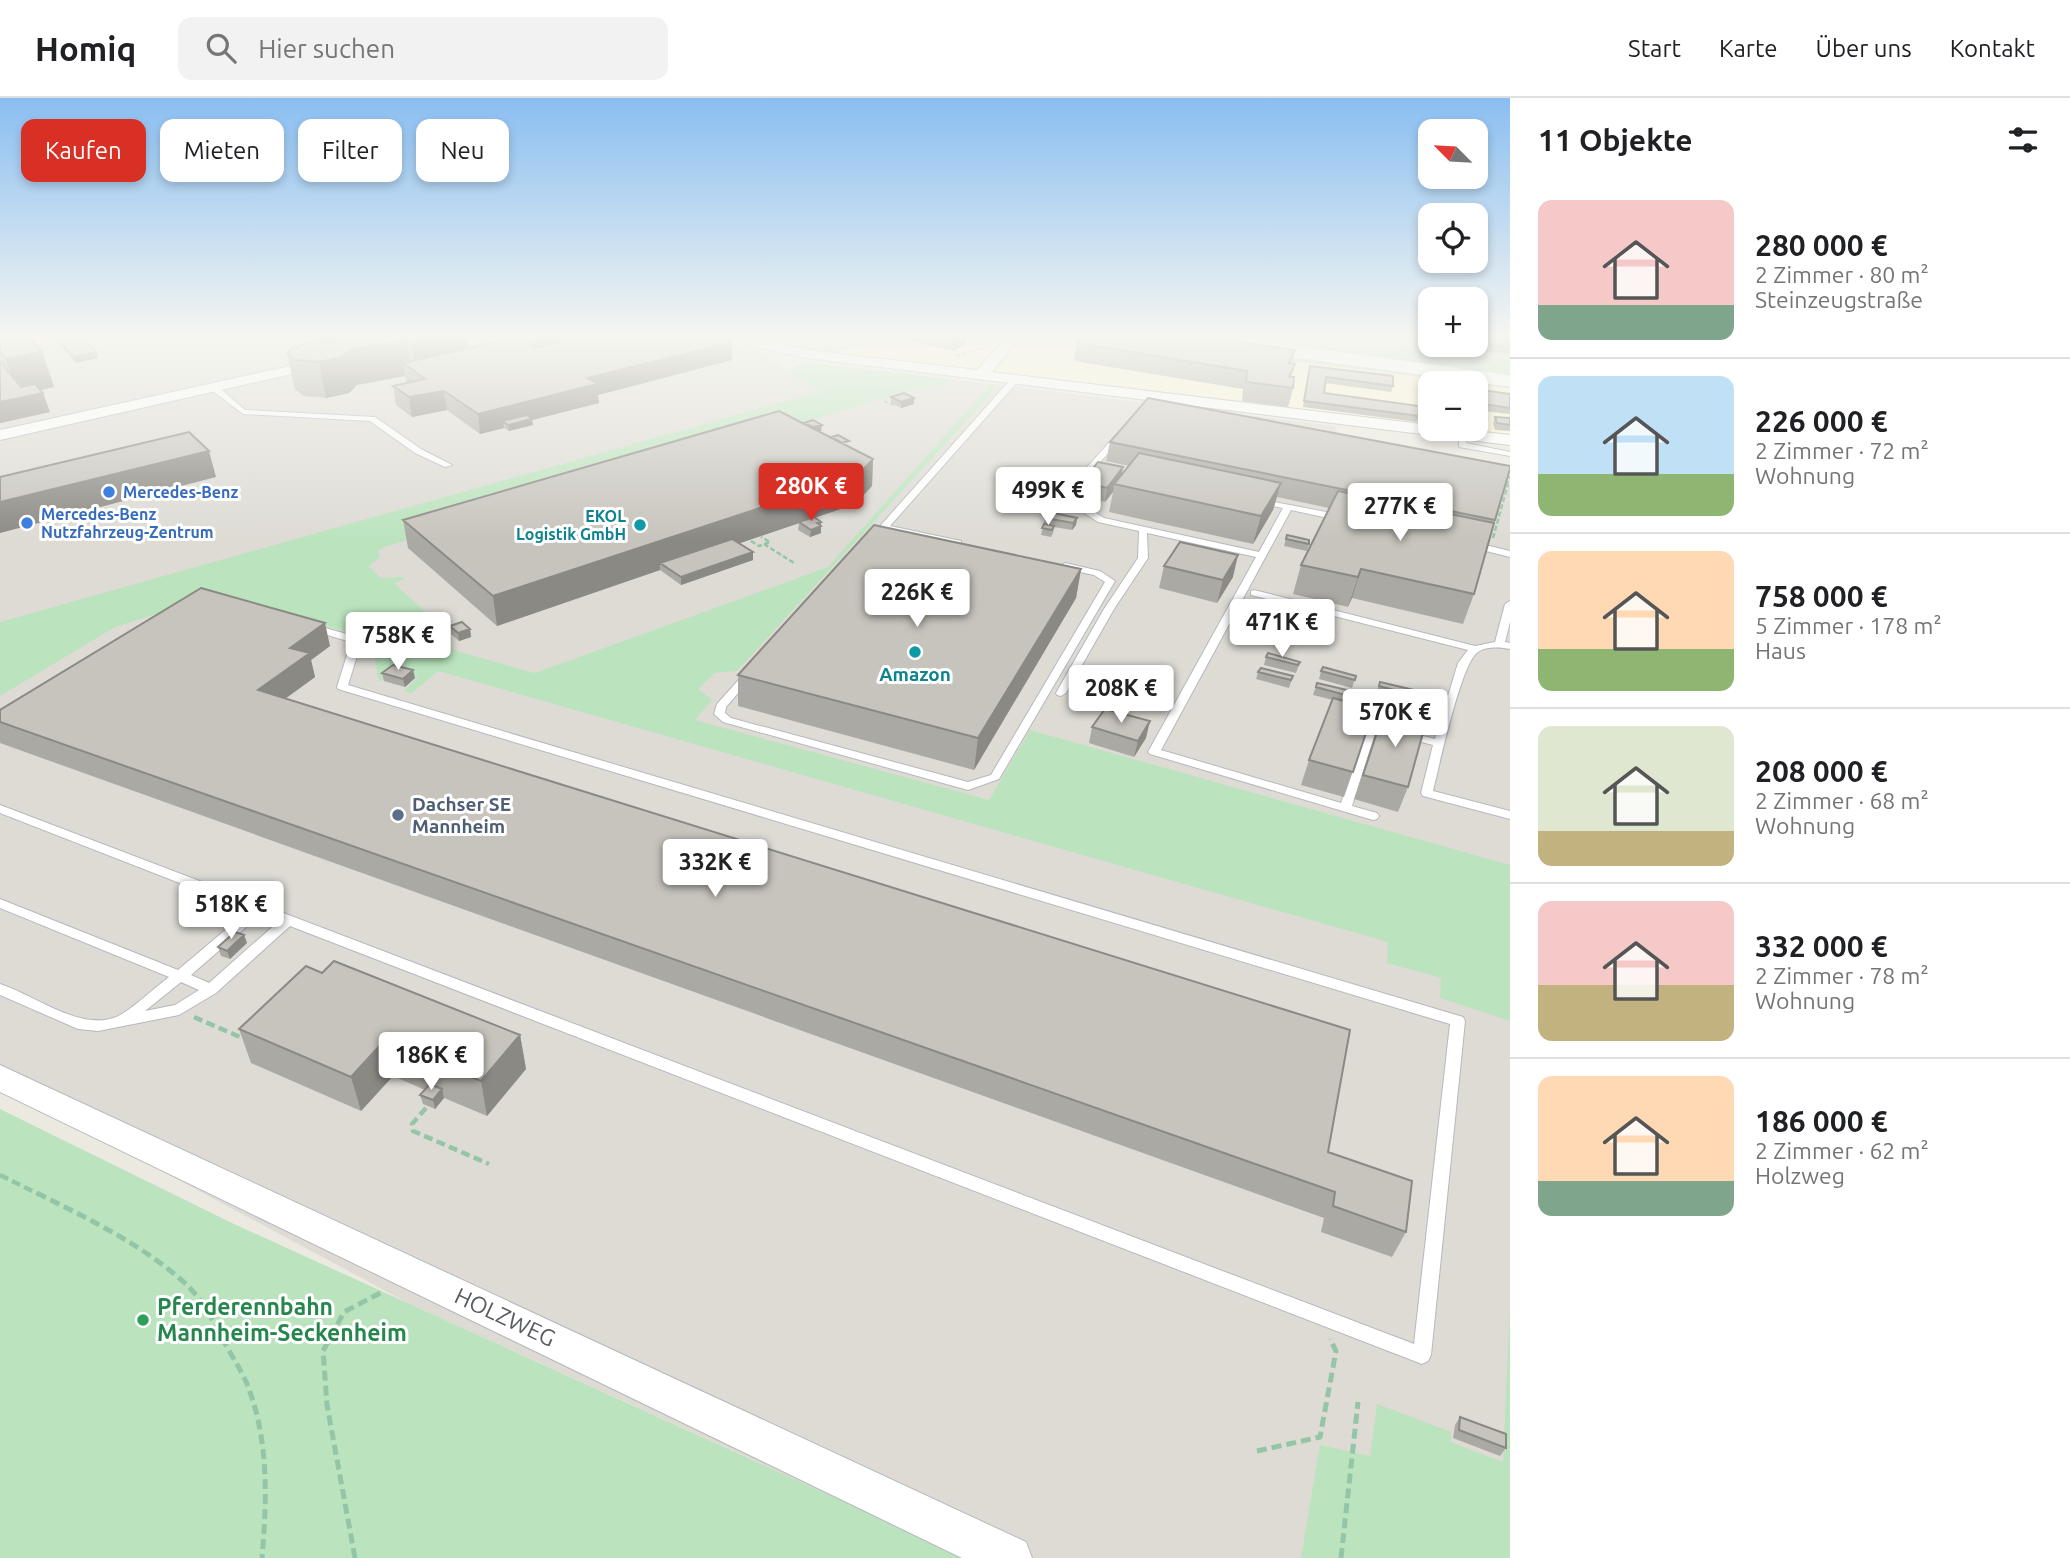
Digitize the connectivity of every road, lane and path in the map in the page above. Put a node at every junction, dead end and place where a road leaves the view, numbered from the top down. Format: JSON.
{"nodes":[{"id":1,"x":137,"y":404,"type":"edge"},
{"id":2,"x":234,"y":404,"type":"edge"},
{"id":3,"x":891,"y":404,"type":"edge"},
{"id":4,"x":993,"y":404,"type":"edge"},
{"id":5,"x":1177,"y":404,"type":"edge"},
{"id":6,"x":895,"y":406,"type":"edge"},
{"id":7,"x":1418,"y":428,"type":"edge"},
{"id":8,"x":1126,"y":429,"type":"edge"},
{"id":9,"x":0,"y":435,"type":"edge"},
{"id":10,"x":1488,"y":437,"type":"edge"},
{"id":11,"x":1510,"y":440,"type":"edge"},
{"id":12,"x":1462,"y":441,"type":"edge"},
{"id":13,"x":1510,"y":454,"type":"edge"},
{"id":14,"x":448,"y":465,"type":"dead end"},
{"id":15,"x":1093,"y":465,"type":"junction"},
{"id":16,"x":1106,"y":468,"type":"edge"},
{"id":17,"x":1510,"y":476,"type":"edge"},
{"id":18,"x":1249,"y":499,"type":"edge"},
{"id":19,"x":1502,"y":502,"type":"junction"},
{"id":20,"x":1510,"y":503,"type":"edge"},
{"id":21,"x":1288,"y":507,"type":"junction"},
{"id":22,"x":1353,"y":520,"type":"edge"},
{"id":23,"x":884,"y":527,"type":"junction"},
{"id":24,"x":1143,"y":530,"type":"junction"},
{"id":25,"x":761,"y":537,"type":"dead end"},
{"id":26,"x":874,"y":537,"type":"edge"},
{"id":27,"x":751,"y":541,"type":"dead end"},
{"id":28,"x":1458,"y":542,"type":"edge"},
{"id":29,"x":764,"y":544,"type":"junction"},
{"id":30,"x":964,"y":544,"type":"edge"},
{"id":31,"x":1490,"y":549,"type":"junction"},
{"id":32,"x":1510,"y":554,"type":"edge"},
{"id":33,"x":1262,"y":556,"type":"junction"},
{"id":34,"x":794,"y":563,"type":"dead end"},
{"id":35,"x":1058,"y":564,"type":"edge"},
{"id":36,"x":1254,"y":593,"type":"dead end"},
{"id":37,"x":1510,"y":604,"type":"edge"},
{"id":38,"x":293,"y":622,"type":"edge"},
{"id":39,"x":1499,"y":644,"type":"junction"},
{"id":40,"x":1510,"y":646,"type":"edge"},
{"id":41,"x":1475,"y":649,"type":"junction"},
{"id":42,"x":755,"y":668,"type":"edge"},
{"id":43,"x":1061,"y":693,"type":"dead end"},
{"id":44,"x":1439,"y":743,"type":"junction"},
{"id":45,"x":1345,"y":807,"type":"junction"},
{"id":46,"x":0,"y":809,"type":"edge"},
{"id":47,"x":1510,"y":815,"type":"edge"},
{"id":48,"x":1373,"y":816,"type":"dead end"},
{"id":49,"x":0,"y":903,"type":"edge"},
{"id":50,"x":258,"y":909,"type":"junction"},
{"id":51,"x":287,"y":921,"type":"junction"},
{"id":52,"x":177,"y":976,"type":"junction"},
{"id":53,"x":0,"y":989,"type":"edge"},
{"id":54,"x":211,"y":989,"type":"junction"},
{"id":55,"x":179,"y":1010,"type":"junction"},
{"id":56,"x":124,"y":1020,"type":"junction"},
{"id":57,"x":250,"y":1027,"type":"edge"},
{"id":58,"x":0,"y":1078,"type":"edge"},
{"id":59,"x":426,"y":1108,"type":"dead end"},
{"id":60,"x":489,"y":1164,"type":"dead end"},
{"id":61,"x":0,"y":1175,"type":"edge"},
{"id":62,"x":414,"y":1275,"type":"junction"},
{"id":63,"x":1319,"y":1315,"type":"junction"},
{"id":64,"x":1358,"y":1402,"type":"dead end"},
{"id":65,"x":1257,"y":1451,"type":"dead end"},
{"id":66,"x":262,"y":1558,"type":"edge"},
{"id":67,"x":355,"y":1558,"type":"edge"},
{"id":68,"x":1010,"y":1558,"type":"edge"},
{"id":69,"x":1341,"y":1558,"type":"edge"}],
"edges":[{"from":1,"to":9,"type":"street"},
{"from":2,"to":14,"type":"lane"},
{"from":3,"to":6,"type":"path"},
{"from":4,"to":23,"type":"lane"},
{"from":5,"to":7,"type":"street"},
{"from":8,"to":15,"type":"lane"},
{"from":10,"to":11,"type":"street"},
{"from":12,"to":13,"type":"lane"},
{"from":15,"to":16,"type":"lane"},
{"from":15,"to":24,"type":"lane"},
{"from":17,"to":19,"type":"path"},
{"from":18,"to":21,"type":"lane"},
{"from":19,"to":20,"type":"path"},
{"from":19,"to":31,"type":"path"},
{"from":21,"to":22,"type":"lane"},
{"from":21,"to":33,"type":"lane"},
{"from":23,"to":26,"type":"lane"},
{"from":23,"to":30,"type":"lane"},
{"from":24,"to":33,"type":"lane"},
{"from":24,"to":43,"type":"lane"},
{"from":25,"to":29,"type":"path"},
{"from":27,"to":29,"type":"path"},
{"from":28,"to":31,"type":"lane"},
{"from":29,"to":34,"type":"path"},
{"from":31,"to":32,"type":"lane"},
{"from":33,"to":45,"type":"lane"},
{"from":35,"to":42,"type":"lane"},
{"from":36,"to":41,"type":"lane"},
{"from":37,"to":39,"type":"lane"},
{"from":38,"to":63,"type":"lane"},
{"from":39,"to":40,"type":"lane"},
{"from":39,"to":41,"type":"lane"},
{"from":41,"to":44,"type":"lane"},
{"from":44,"to":45,"type":"lane"},
{"from":44,"to":47,"type":"lane"},
{"from":45,"to":48,"type":"lane"},
{"from":46,"to":50,"type":"lane"},
{"from":49,"to":52,"type":"lane"},
{"from":50,"to":51,"type":"lane"},
{"from":50,"to":52,"type":"lane"},
{"from":51,"to":54,"type":"lane"},
{"from":51,"to":63,"type":"lane"},
{"from":52,"to":54,"type":"lane"},
{"from":52,"to":56,"type":"lane"},
{"from":53,"to":56,"type":"lane"},
{"from":54,"to":55,"type":"lane"},
{"from":55,"to":56,"type":"lane"},
{"from":55,"to":57,"type":"path"},
{"from":58,"to":62,"type":"street","name":"HOLZWEG"},
{"from":59,"to":60,"type":"path"},
{"from":61,"to":66,"type":"path"},
{"from":62,"to":67,"type":"path"},
{"from":62,"to":68,"type":"street","name":"HOLZWEG"},
{"from":63,"to":65,"type":"path"},
{"from":64,"to":69,"type":"path"}]}
